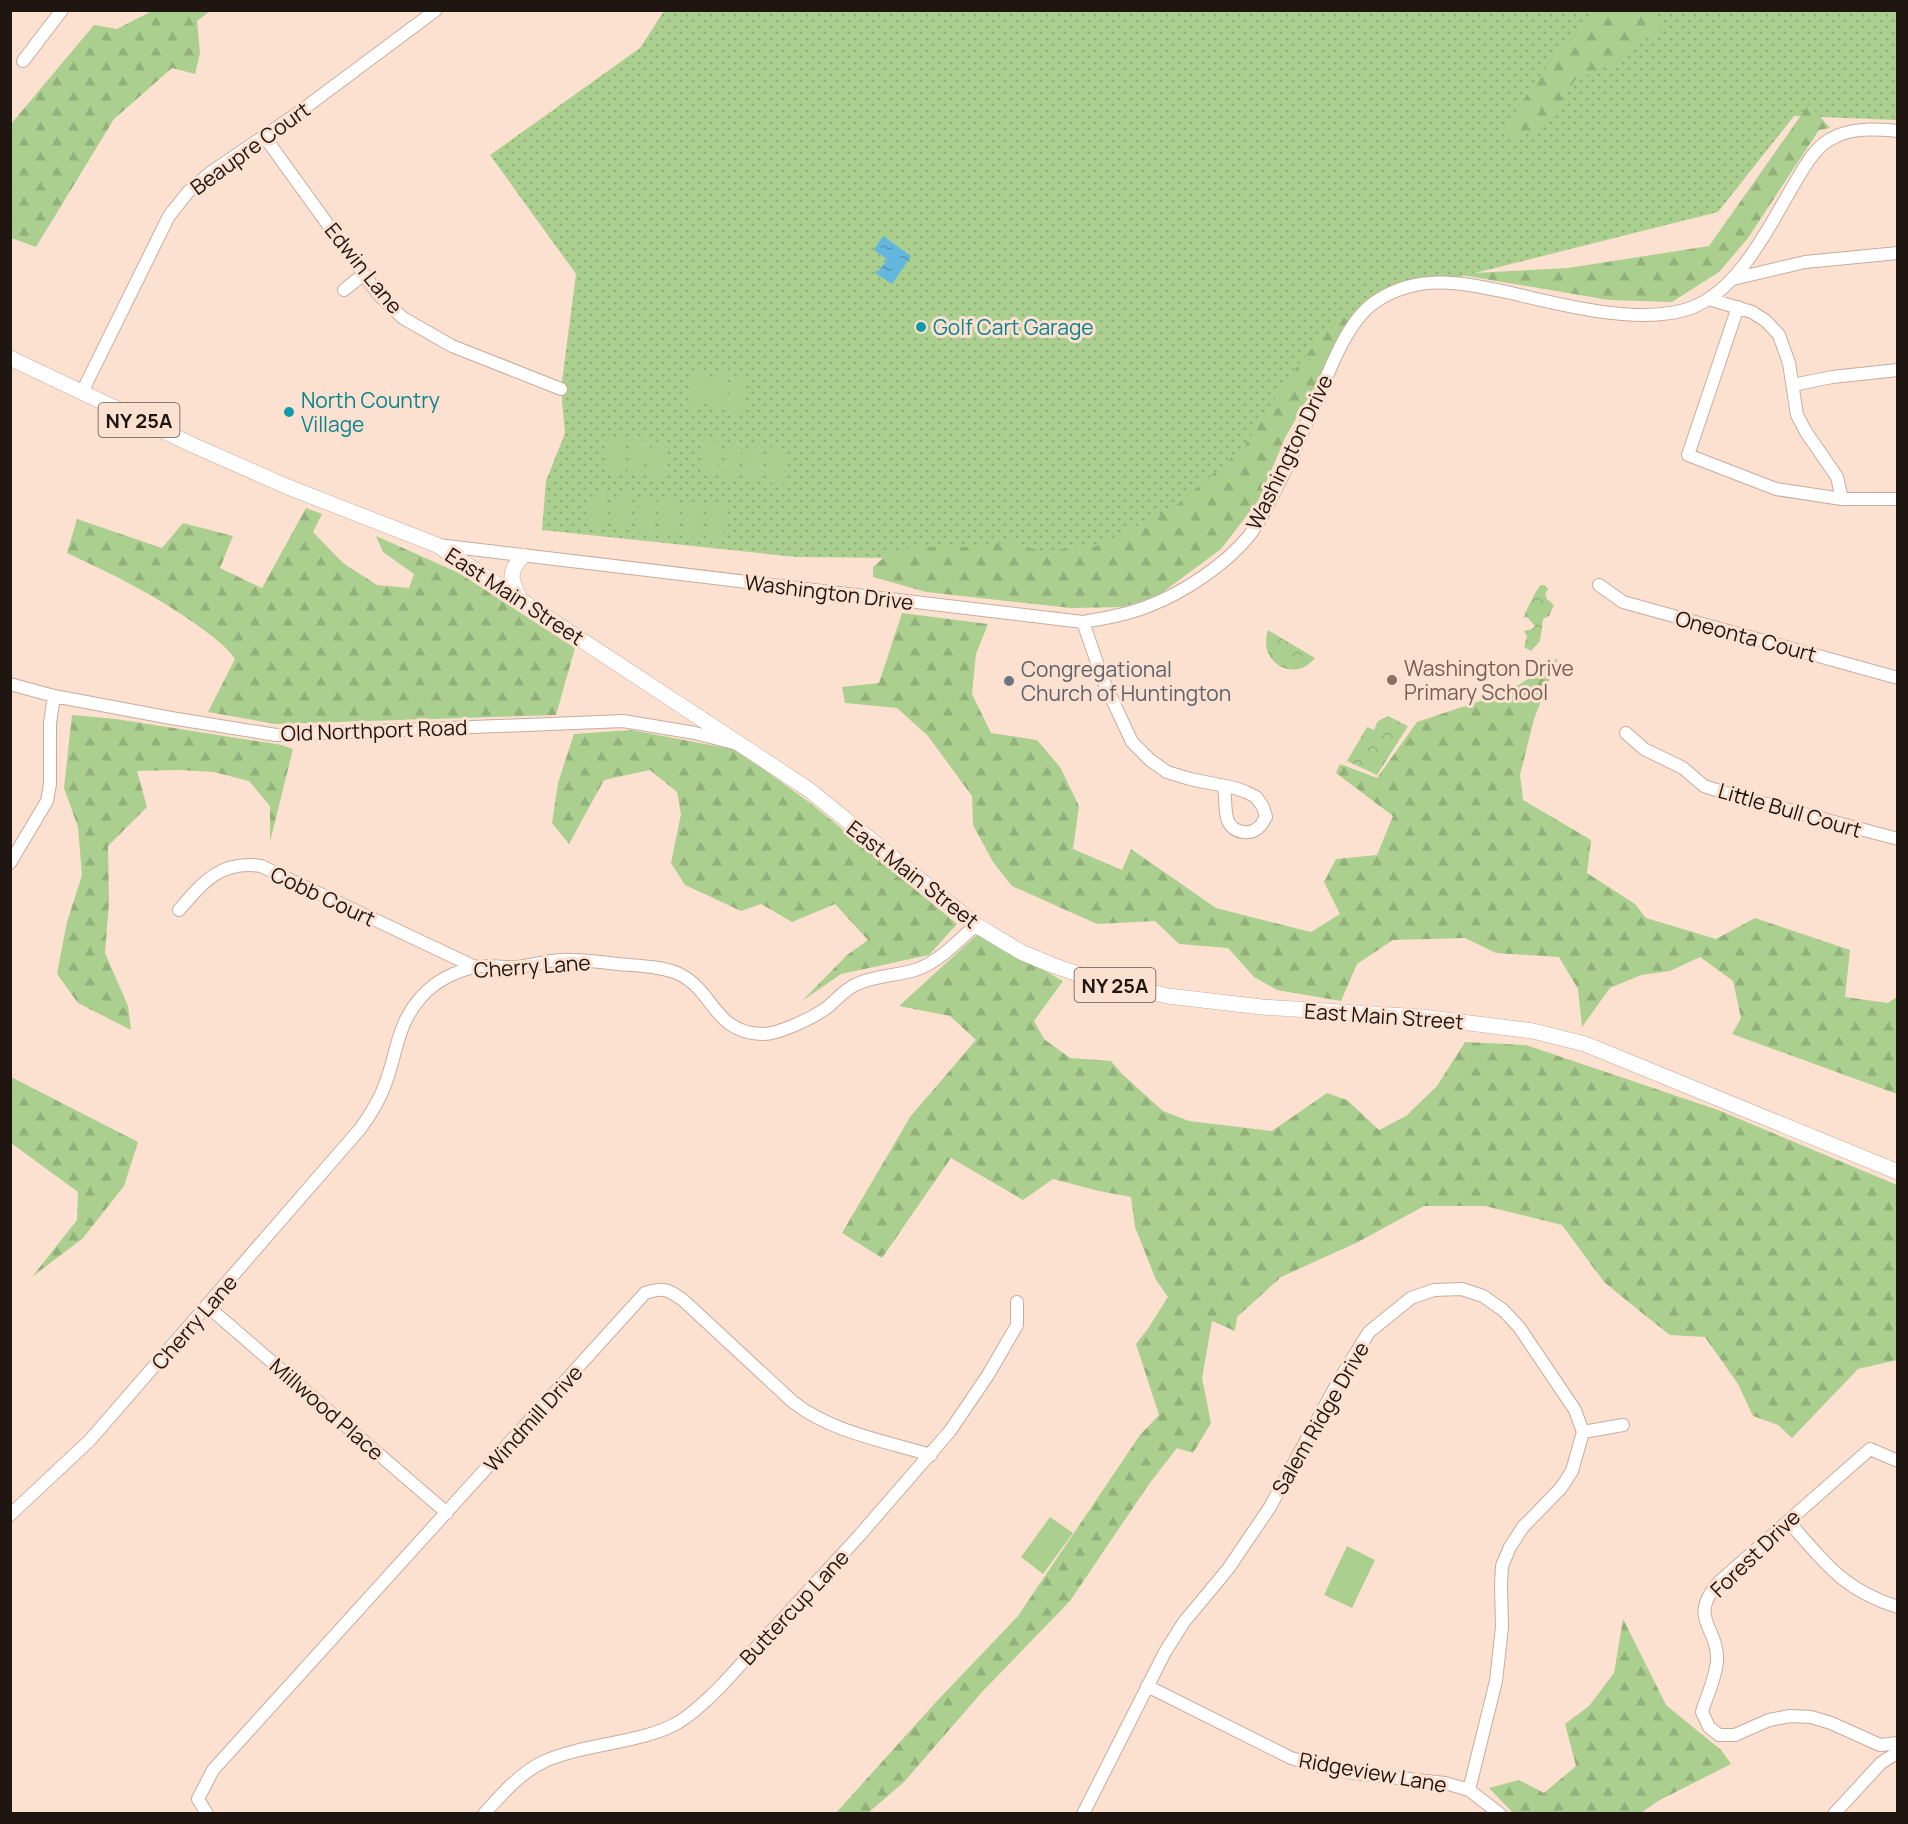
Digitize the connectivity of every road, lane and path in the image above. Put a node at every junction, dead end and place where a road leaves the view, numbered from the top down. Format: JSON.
{"nodes":[{"id":1,"x":62,"y":10,"type":"edge"},
{"id":2,"x":436,"y":10,"type":"edge"},
{"id":3,"x":23,"y":61,"type":"dead end"},
{"id":4,"x":1898,"y":131,"type":"edge"},
{"id":5,"x":264,"y":136,"type":"junction"},
{"id":6,"x":1898,"y":254,"type":"edge"},
{"id":7,"x":364,"y":274,"type":"junction"},
{"id":8,"x":1733,"y":279,"type":"junction"},
{"id":9,"x":344,"y":290,"type":"dead end"},
{"id":10,"x":1709,"y":299,"type":"junction"},
{"id":11,"x":1738,"y":307,"type":"junction"},
{"id":12,"x":10,"y":358,"type":"edge"},
{"id":13,"x":1898,"y":370,"type":"edge"},
{"id":14,"x":1793,"y":385,"type":"junction"},
{"id":15,"x":561,"y":389,"type":"dead end"},
{"id":16,"x":82,"y":392,"type":"junction"},
{"id":17,"x":1842,"y":499,"type":"junction"},
{"id":18,"x":1898,"y":499,"type":"edge"},
{"id":19,"x":437,"y":545,"type":"junction"},
{"id":20,"x":523,"y":556,"type":"junction"},
{"id":21,"x":1599,"y":585,"type":"dead end"},
{"id":22,"x":520,"y":599,"type":"junction"},
{"id":23,"x":1083,"y":622,"type":"junction"},
{"id":24,"x":1898,"y":678,"type":"edge"},
{"id":25,"x":10,"y":684,"type":"edge"},
{"id":26,"x":54,"y":696,"type":"junction"},
{"id":27,"x":1626,"y":733,"type":"dead end"},
{"id":28,"x":741,"y":744,"type":"junction"},
{"id":29,"x":1224,"y":787,"type":"dead end"},
{"id":30,"x":1898,"y":840,"type":"edge"},
{"id":31,"x":10,"y":863,"type":"edge"},
{"id":32,"x":179,"y":910,"type":"dead end"},
{"id":33,"x":976,"y":925,"type":"junction"},
{"id":34,"x":475,"y":967,"type":"junction"},
{"id":35,"x":1898,"y":1172,"type":"edge"},
{"id":36,"x":1017,"y":1302,"type":"dead end"},
{"id":37,"x":207,"y":1306,"type":"junction"},
{"id":38,"x":1623,"y":1425,"type":"dead end"},
{"id":39,"x":1583,"y":1432,"type":"junction"},
{"id":40,"x":931,"y":1455,"type":"junction"},
{"id":41,"x":1898,"y":1461,"type":"edge"},
{"id":42,"x":447,"y":1513,"type":"junction"},
{"id":43,"x":10,"y":1515,"type":"edge"},
{"id":44,"x":1788,"y":1521,"type":"junction"},
{"id":45,"x":1898,"y":1607,"type":"edge"},
{"id":46,"x":1147,"y":1686,"type":"junction"},
{"id":47,"x":1898,"y":1743,"type":"edge"},
{"id":48,"x":1898,"y":1752,"type":"edge"},
{"id":49,"x":1469,"y":1790,"type":"junction"},
{"id":50,"x":207,"y":1814,"type":"edge"},
{"id":51,"x":484,"y":1814,"type":"edge"},
{"id":52,"x":1083,"y":1814,"type":"edge"},
{"id":53,"x":1500,"y":1814,"type":"edge"},
{"id":54,"x":1834,"y":1814,"type":"edge"}],
"edges":[{"from":1,"to":3,"type":"street"},
{"from":2,"to":5,"type":"street","name":"Beaupre Court"},
{"from":4,"to":8,"type":"street","name":"Washington Drive"},
{"from":5,"to":7,"type":"street","name":"Edwin Lane"},
{"from":5,"to":16,"type":"street","name":"Beaupre Court"},
{"from":6,"to":8,"type":"street"},
{"from":7,"to":9,"type":"street"},
{"from":7,"to":15,"type":"street","name":"Edwin Lane"},
{"from":8,"to":10,"type":"street","name":"Washington Drive"},
{"from":10,"to":11,"type":"street"},
{"from":10,"to":23,"type":"street","name":"Washington Drive"},
{"from":11,"to":14,"type":"street"},
{"from":11,"to":17,"type":"street"},
{"from":12,"to":16,"type":"main road","name":"East Main Street","number":"NY 25A"},
{"from":13,"to":14,"type":"street"},
{"from":14,"to":17,"type":"street"},
{"from":16,"to":19,"type":"main road","name":"East Main Street","number":"NY 25A"},
{"from":17,"to":18,"type":"street"},
{"from":19,"to":20,"type":"street","name":"Washington Drive"},
{"from":19,"to":22,"type":"main road","name":"East Main Street","number":"NY 25A"},
{"from":20,"to":22,"type":"main road"},
{"from":20,"to":23,"type":"street","name":"Washington Drive"},
{"from":21,"to":24,"type":"street","name":"Oneonta Court"},
{"from":22,"to":28,"type":"main road","name":"East Main Street","number":"NY 25A"},
{"from":23,"to":29,"type":"street"},
{"from":25,"to":26,"type":"street","name":"Old Northport Road"},
{"from":26,"to":28,"type":"street","name":"Old Northport Road"},
{"from":26,"to":31,"type":"street"},
{"from":27,"to":30,"type":"street","name":"Little Bull Court"},
{"from":28,"to":33,"type":"main road","name":"East Main Street","number":"NY 25A"},
{"from":32,"to":34,"type":"street","name":"Cobb Court"},
{"from":33,"to":34,"type":"street","name":"Cherry Lane"},
{"from":33,"to":35,"type":"main road","name":"East Main Street","number":"NY 25A"},
{"from":34,"to":37,"type":"street","name":"Cherry Lane"},
{"from":36,"to":40,"type":"street","name":"Buttercup Lane"},
{"from":37,"to":42,"type":"street","name":"Millwood Place"},
{"from":37,"to":43,"type":"street","name":"Cherry Lane"},
{"from":38,"to":39,"type":"street"},
{"from":39,"to":46,"type":"street","name":"Salem Ridge Drive"},
{"from":39,"to":49,"type":"street"},
{"from":40,"to":42,"type":"street","name":"Windmill Drive"},
{"from":40,"to":51,"type":"street","name":"Buttercup Lane"},
{"from":41,"to":44,"type":"street","name":"Forest Drive"},
{"from":42,"to":50,"type":"street","name":"Windmill Drive"},
{"from":44,"to":45,"type":"street"},
{"from":44,"to":47,"type":"street","name":"Forest Drive"},
{"from":46,"to":49,"type":"street","name":"Ridgeview Lane"},
{"from":46,"to":52,"type":"street","name":"Salem Ridge Drive"},
{"from":48,"to":54,"type":"street"},
{"from":49,"to":53,"type":"street","name":"Ridgeview Lane"}]}
